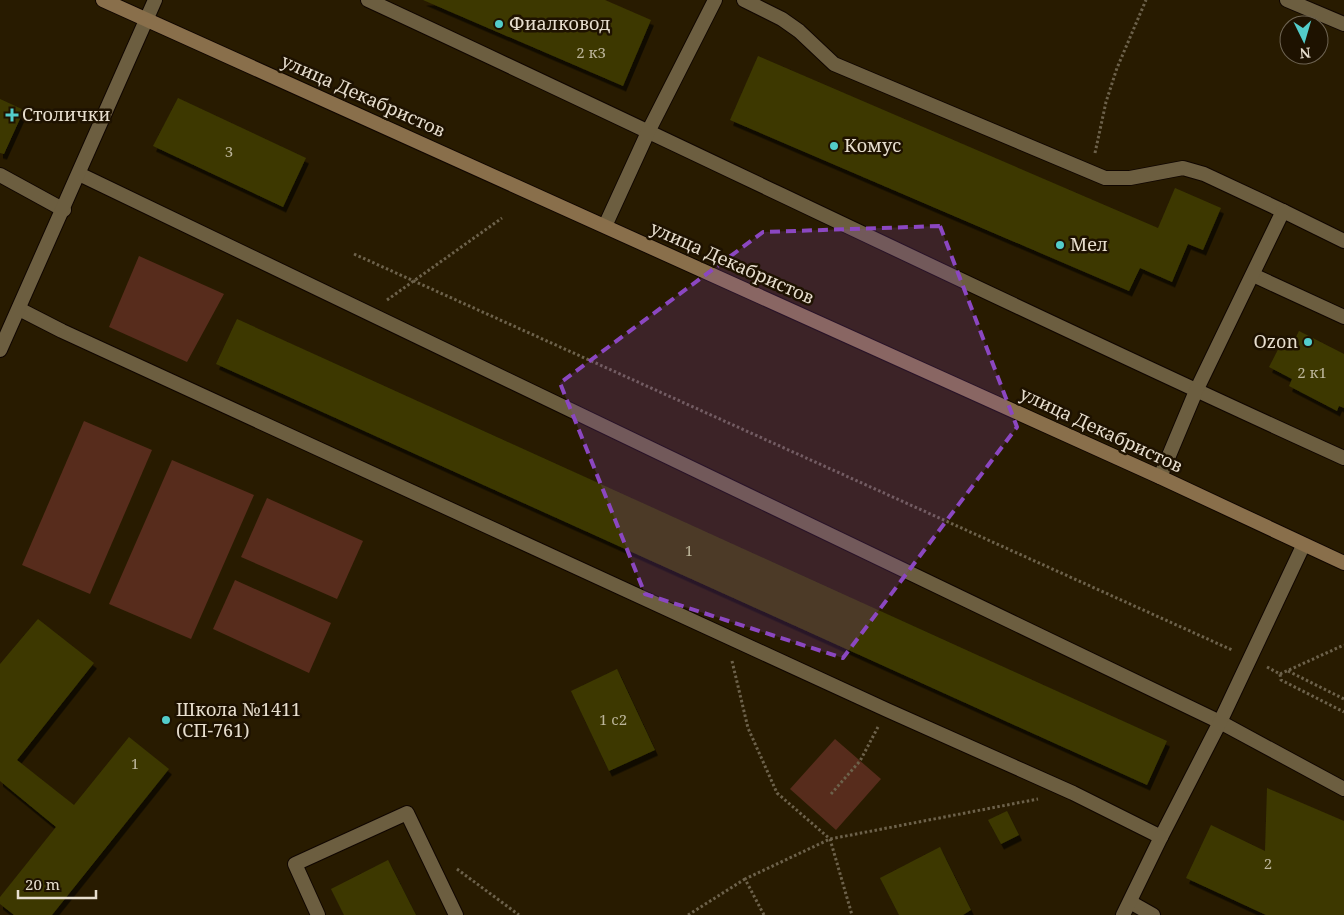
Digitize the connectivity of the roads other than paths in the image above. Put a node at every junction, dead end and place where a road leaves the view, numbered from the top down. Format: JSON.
{"nodes":[{"id":1,"x":104,"y":0,"type":"edge"},
{"id":2,"x":155,"y":0,"type":"edge"},
{"id":3,"x":368,"y":0,"type":"edge"},
{"id":4,"x":715,"y":0,"type":"edge"},
{"id":5,"x":744,"y":0,"type":"edge"},
{"id":6,"x":1287,"y":0,"type":"edge"},
{"id":7,"x":147,"y":21,"type":"junction"},
{"id":8,"x":1344,"y":24,"type":"edge"},
{"id":9,"x":649,"y":130,"type":"junction"},
{"id":10,"x":79,"y":174,"type":"junction"},
{"id":11,"x":0,"y":176,"type":"edge"},
{"id":12,"x":64,"y":210,"type":"junction"},
{"id":13,"x":1283,"y":212,"type":"junction"},
{"id":14,"x":605,"y":226,"type":"junction"},
{"id":15,"x":1344,"y":241,"type":"edge"},
{"id":16,"x":1253,"y":274,"type":"junction"},
{"id":17,"x":19,"y":309,"type":"junction"},
{"id":18,"x":1344,"y":317,"type":"edge"},
{"id":19,"x":0,"y":350,"type":"edge"},
{"id":20,"x":1196,"y":391,"type":"junction"},
{"id":21,"x":1344,"y":458,"type":"edge"},
{"id":22,"x":1160,"y":477,"type":"junction"},
{"id":23,"x":1303,"y":546,"type":"junction"},
{"id":24,"x":1344,"y":563,"type":"edge"},
{"id":25,"x":1220,"y":722,"type":"junction"},
{"id":26,"x":1344,"y":789,"type":"edge"},
{"id":27,"x":1161,"y":837,"type":"junction"},
{"id":28,"x":1130,"y":902,"type":"junction"},
{"id":29,"x":318,"y":915,"type":"edge"},
{"id":30,"x":456,"y":915,"type":"edge"},
{"id":31,"x":1123,"y":915,"type":"edge"},
{"id":32,"x":1153,"y":915,"type":"edge"}],
"edges":[{"from":1,"to":7,"type":"main road","name":"улица Декабристов"},
{"from":2,"to":7,"type":"street"},
{"from":3,"to":9,"type":"street"},
{"from":4,"to":9,"type":"street"},
{"from":5,"to":13,"type":"street"},
{"from":6,"to":8,"type":"street"},
{"from":7,"to":10,"type":"street"},
{"from":7,"to":14,"type":"main road","name":"улица Декабристов"},
{"from":9,"to":14,"type":"street"},
{"from":9,"to":20,"type":"street"},
{"from":10,"to":12,"type":"street"},
{"from":10,"to":25,"type":"street"},
{"from":11,"to":12,"type":"street"},
{"from":12,"to":17,"type":"street"},
{"from":13,"to":15,"type":"street"},
{"from":13,"to":16,"type":"street"},
{"from":14,"to":22,"type":"main road","name":"улица Декабристов"},
{"from":16,"to":18,"type":"street"},
{"from":16,"to":20,"type":"street"},
{"from":17,"to":19,"type":"street"},
{"from":17,"to":27,"type":"street"},
{"from":20,"to":21,"type":"street"},
{"from":20,"to":22,"type":"street"},
{"from":22,"to":23,"type":"main road","name":"улица Декабристов"},
{"from":23,"to":24,"type":"main road","name":"улица Декабристов"},
{"from":23,"to":25,"type":"street"},
{"from":25,"to":26,"type":"street"},
{"from":25,"to":27,"type":"street"},
{"from":27,"to":28,"type":"street"},
{"from":28,"to":31,"type":"street"},
{"from":28,"to":32,"type":"street"},
{"from":29,"to":30,"type":"street"}]}
